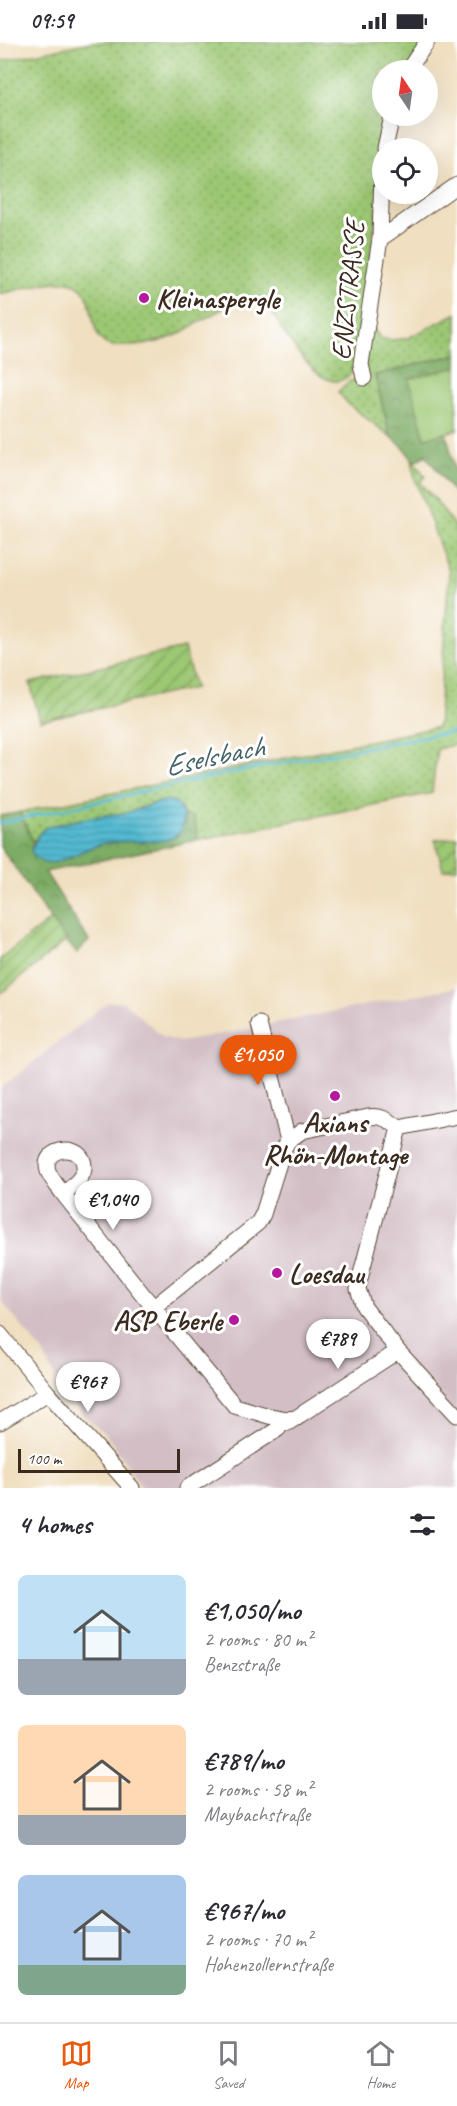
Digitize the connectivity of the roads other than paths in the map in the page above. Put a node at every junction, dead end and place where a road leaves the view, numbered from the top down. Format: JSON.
{"nodes":[{"id":1,"x":427,"y":42,"type":"edge"},
{"id":2,"x":415,"y":60,"type":"edge"},
{"id":3,"x":457,"y":184,"type":"edge"},
{"id":4,"x":381,"y":204,"type":"edge"},
{"id":5,"x":380,"y":239,"type":"junction"},
{"id":6,"x":364,"y":378,"type":"dead end"},
{"id":7,"x":259,"y":1024,"type":"dead end"},
{"id":8,"x":457,"y":1116,"type":"edge"},
{"id":9,"x":399,"y":1128,"type":"junction"},
{"id":10,"x":288,"y":1141,"type":"junction"},
{"id":11,"x":64,"y":1195,"type":"dead end"},
{"id":12,"x":154,"y":1307,"type":"junction"},
{"id":13,"x":0,"y":1334,"type":"edge"},
{"id":14,"x":398,"y":1351,"type":"junction"},
{"id":15,"x":48,"y":1394,"type":"junction"},
{"id":16,"x":457,"y":1415,"type":"edge"},
{"id":17,"x":0,"y":1422,"type":"edge"},
{"id":18,"x":286,"y":1424,"type":"junction"},
{"id":19,"x":132,"y":1488,"type":"edge"},
{"id":20,"x":187,"y":1488,"type":"edge"}],
"edges":[{"from":1,"to":2,"type":"street"},
{"from":3,"to":5,"type":"street"},
{"from":4,"to":5,"type":"street","name":"ENZSTRASSE"},
{"from":5,"to":6,"type":"street","name":"ENZSTRASSE"},
{"from":7,"to":10,"type":"street"},
{"from":8,"to":9,"type":"street"},
{"from":9,"to":10,"type":"street"},
{"from":9,"to":14,"type":"street"},
{"from":10,"to":12,"type":"street"},
{"from":11,"to":12,"type":"street"},
{"from":12,"to":18,"type":"street"},
{"from":13,"to":15,"type":"street"},
{"from":14,"to":16,"type":"street"},
{"from":14,"to":18,"type":"street"},
{"from":15,"to":17,"type":"street"},
{"from":15,"to":19,"type":"street"},
{"from":18,"to":20,"type":"street"}]}
